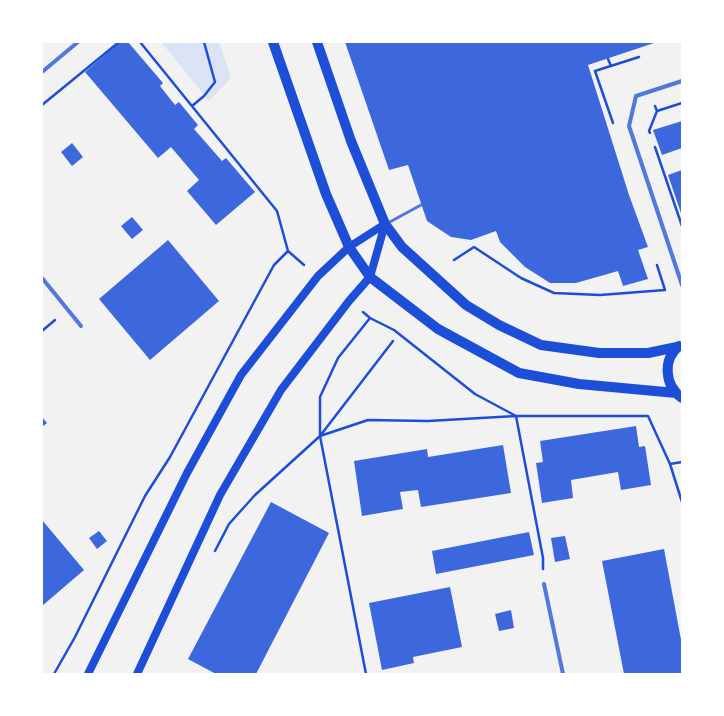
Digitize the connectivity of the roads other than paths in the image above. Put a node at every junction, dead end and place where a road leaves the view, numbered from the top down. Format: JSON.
{"nodes":[{"id":1,"x":78,"y":42,"type":"edge"},
{"id":2,"x":273,"y":42,"type":"edge"},
{"id":3,"x":317,"y":42,"type":"edge"},
{"id":4,"x":42,"y":72,"type":"edge"},
{"id":5,"x":682,"y":81,"type":"edge"},
{"id":6,"x":421,"y":205,"type":"dead end"},
{"id":7,"x":385,"y":224,"type":"junction"},
{"id":8,"x":349,"y":247,"type":"junction"},
{"id":9,"x":370,"y":277,"type":"junction"},
{"id":10,"x":42,"y":278,"type":"edge"},
{"id":11,"x":682,"y":285,"type":"edge"},
{"id":12,"x":81,"y":326,"type":"dead end"},
{"id":13,"x":679,"y":346,"type":"edge"},
{"id":14,"x":679,"y":395,"type":"edge"},
{"id":15,"x":544,"y":584,"type":"road end"},
{"id":16,"x":88,"y":674,"type":"edge"},
{"id":17,"x":137,"y":674,"type":"edge"},
{"id":18,"x":563,"y":674,"type":"edge"}],
"edges":[{"from":1,"to":4,"type":"street"},
{"from":2,"to":8,"type":"main road"},
{"from":3,"to":7,"type":"main road"},
{"from":5,"to":11,"type":"street"},
{"from":6,"to":7,"type":"lane"},
{"from":7,"to":8,"type":"main road"},
{"from":7,"to":9,"type":"main road"},
{"from":7,"to":13,"type":"main road"},
{"from":8,"to":9,"type":"main road"},
{"from":8,"to":16,"type":"main road"},
{"from":9,"to":14,"type":"main road"},
{"from":9,"to":17,"type":"main road"},
{"from":10,"to":12,"type":"street"},
{"from":13,"to":14,"type":"main road"},
{"from":15,"to":18,"type":"street"}]}
